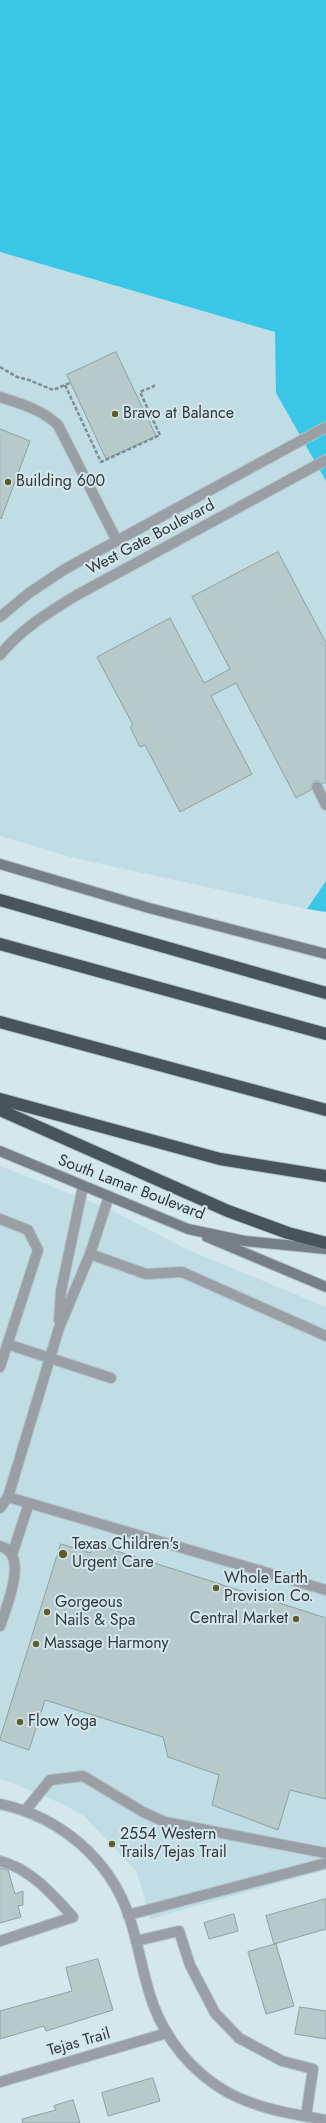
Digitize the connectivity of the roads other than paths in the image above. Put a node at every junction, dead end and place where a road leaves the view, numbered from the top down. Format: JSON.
{"nodes":[{"id":1,"x":0,"y":397,"type":"edge"},
{"id":2,"x":326,"y":427,"type":"edge"},
{"id":3,"x":326,"y":460,"type":"edge"},
{"id":4,"x":117,"y":541,"type":"junction"},
{"id":5,"x":0,"y":617,"type":"edge"},
{"id":6,"x":0,"y":655,"type":"edge"},
{"id":7,"x":317,"y":787,"type":"dead end"},
{"id":8,"x":326,"y":805,"type":"edge"},
{"id":9,"x":0,"y":864,"type":"edge"},
{"id":10,"x":0,"y":900,"type":"edge"},
{"id":11,"x":0,"y":944,"type":"edge"},
{"id":12,"x":326,"y":954,"type":"edge"},
{"id":13,"x":326,"y":993,"type":"edge"},
{"id":14,"x":0,"y":1022,"type":"edge"},
{"id":15,"x":326,"y":1034,"type":"edge"},
{"id":16,"x":0,"y":1099,"type":"edge"},
{"id":17,"x":0,"y":1110,"type":"edge"},
{"id":18,"x":326,"y":1110,"type":"edge"},
{"id":19,"x":0,"y":1151,"type":"edge"},
{"id":20,"x":326,"y":1176,"type":"edge"},
{"id":21,"x":82,"y":1186,"type":"junction"},
{"id":22,"x":109,"y":1196,"type":"junction"},
{"id":23,"x":0,"y":1219,"type":"edge"},
{"id":24,"x":188,"y":1229,"type":"junction"},
{"id":25,"x":326,"y":1243,"type":"edge"},
{"id":26,"x":326,"y":1250,"type":"edge"},
{"id":27,"x":90,"y":1254,"type":"junction"},
{"id":28,"x":326,"y":1287,"type":"edge"},
{"id":29,"x":59,"y":1328,"type":"junction"},
{"id":30,"x":326,"y":1336,"type":"edge"},
{"id":31,"x":7,"y":1344,"type":"junction"},
{"id":32,"x":50,"y":1358,"type":"junction"},
{"id":33,"x":0,"y":1367,"type":"edge"},
{"id":34,"x":111,"y":1378,"type":"dead end"},
{"id":35,"x":8,"y":1497,"type":"junction"},
{"id":36,"x":29,"y":1503,"type":"junction"},
{"id":37,"x":0,"y":1508,"type":"edge"},
{"id":38,"x":0,"y":1546,"type":"edge"},
{"id":39,"x":12,"y":1555,"type":"junction"},
{"id":40,"x":326,"y":1590,"type":"edge"},
{"id":41,"x":0,"y":1626,"type":"edge"},
{"id":42,"x":0,"y":1804,"type":"edge"},
{"id":43,"x":25,"y":1811,"type":"junction"},
{"id":44,"x":326,"y":1853,"type":"edge"},
{"id":45,"x":0,"y":1861,"type":"edge"},
{"id":46,"x":326,"y":1863,"type":"edge"},
{"id":47,"x":128,"y":1915,"type":"junction"},
{"id":48,"x":0,"y":1941,"type":"edge"},
{"id":49,"x":136,"y":1941,"type":"junction"},
{"id":50,"x":167,"y":2033,"type":"junction"},
{"id":51,"x":0,"y":2082,"type":"edge"},
{"id":52,"x":306,"y":2116,"type":"junction"},
{"id":53,"x":322,"y":2120,"type":"edge"}],
"edges":[{"from":1,"to":4,"type":"street"},
{"from":2,"to":4,"type":"street","name":"West Gate Boulevard"},
{"from":3,"to":6,"type":"street","name":"West Gate Boulevard"},
{"from":4,"to":5,"type":"street","name":"West Gate Boulevard"},
{"from":7,"to":8,"type":"street"},
{"from":9,"to":12,"type":"main road"},
{"from":10,"to":13,"type":"highway"},
{"from":11,"to":15,"type":"highway"},
{"from":14,"to":18,"type":"highway"},
{"from":16,"to":20,"type":"highway"},
{"from":17,"to":25,"type":"highway"},
{"from":19,"to":21,"type":"main road","name":"South Lamar Boulevard"},
{"from":21,"to":22,"type":"main road","name":"South Lamar Boulevard"},
{"from":21,"to":29,"type":"street"},
{"from":22,"to":24,"type":"main road","name":"South Lamar Boulevard"},
{"from":22,"to":27,"type":"street"},
{"from":23,"to":31,"type":"street"},
{"from":24,"to":26,"type":"main road","name":"South Lamar Boulevard"},
{"from":24,"to":28,"type":"main road"},
{"from":27,"to":29,"type":"street"},
{"from":27,"to":30,"type":"street"},
{"from":29,"to":32,"type":"street"},
{"from":31,"to":32,"type":"street"},
{"from":31,"to":33,"type":"street"},
{"from":32,"to":34,"type":"street"},
{"from":32,"to":35,"type":"street"},
{"from":35,"to":36,"type":"street"},
{"from":35,"to":37,"type":"street"},
{"from":36,"to":39,"type":"street"},
{"from":36,"to":40,"type":"street"},
{"from":38,"to":39,"type":"street"},
{"from":39,"to":41,"type":"street"},
{"from":42,"to":43,"type":"street"},
{"from":43,"to":44,"type":"street"},
{"from":43,"to":47,"type":"street"},
{"from":45,"to":48,"type":"street"},
{"from":46,"to":47,"type":"street"},
{"from":47,"to":49,"type":"street"},
{"from":49,"to":50,"type":"street"},
{"from":49,"to":52,"type":"street"},
{"from":50,"to":51,"type":"street","name":"Tejas Trail"},
{"from":50,"to":52,"type":"street"},
{"from":52,"to":53,"type":"street"}]}
